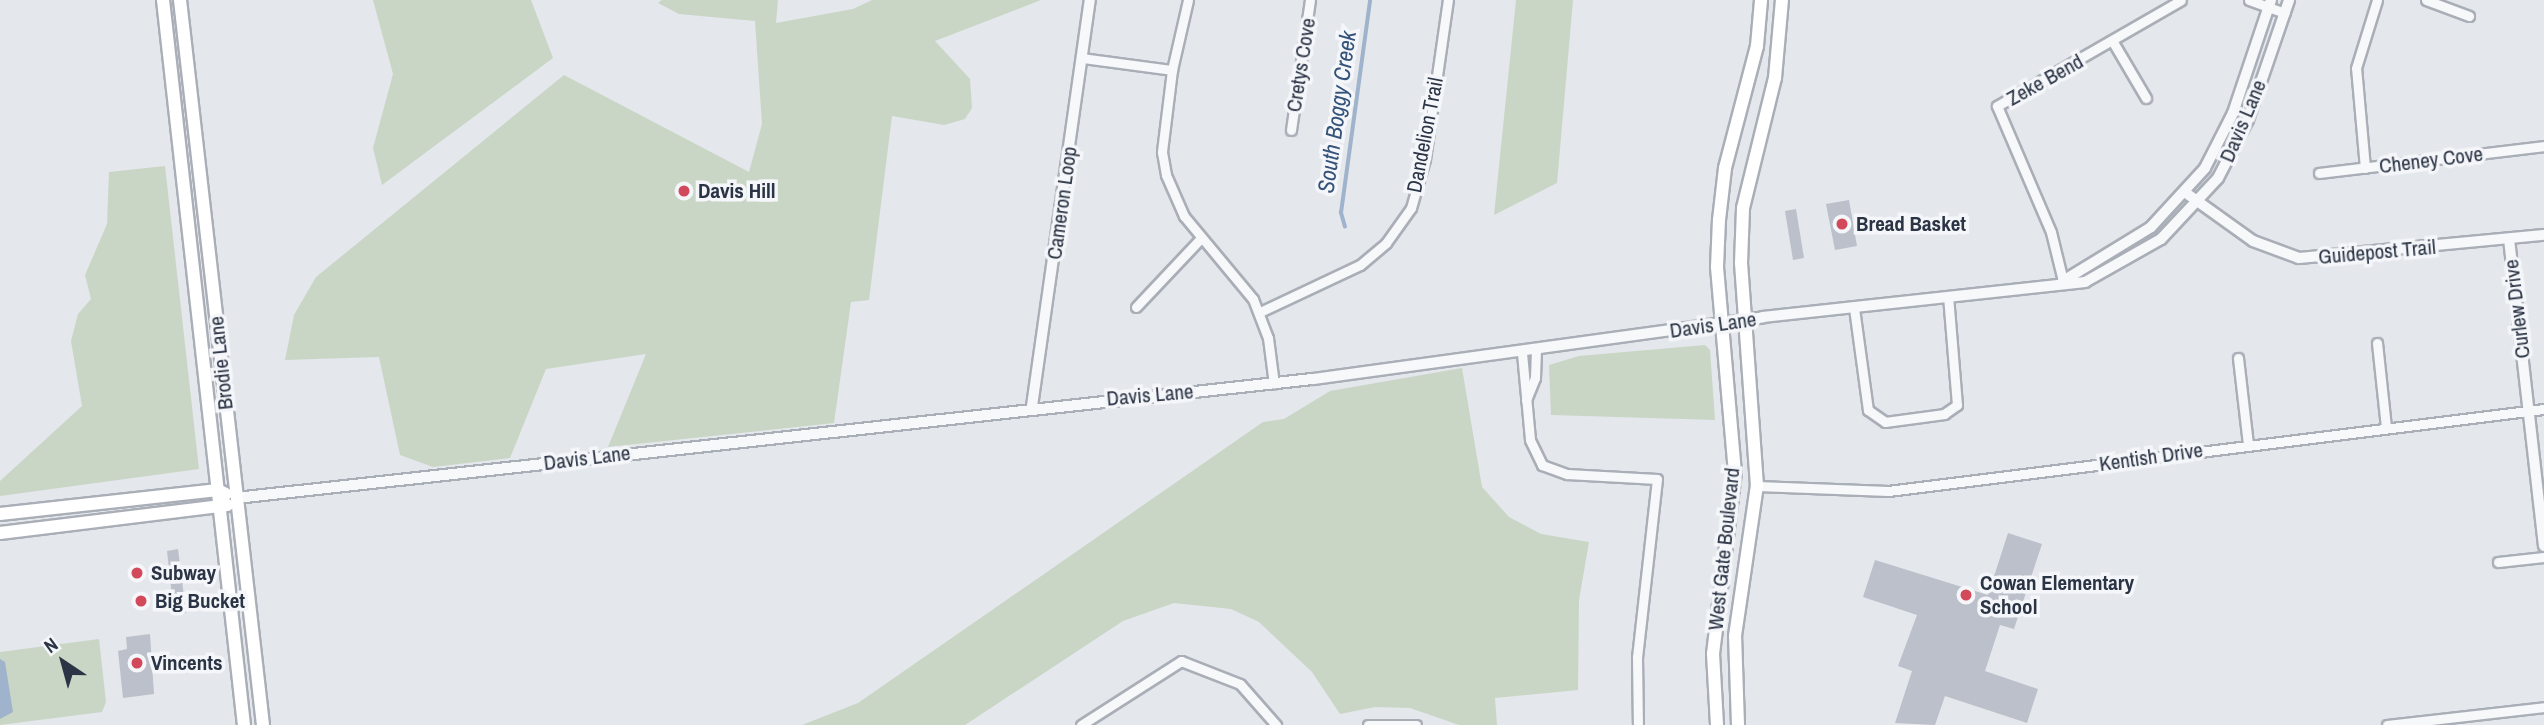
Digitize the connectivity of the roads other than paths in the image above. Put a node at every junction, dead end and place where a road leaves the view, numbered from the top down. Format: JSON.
{"nodes":[{"id":1,"x":163,"y":0,"type":"edge"},
{"id":2,"x":180,"y":0,"type":"edge"},
{"id":3,"x":1090,"y":0,"type":"edge"},
{"id":4,"x":1188,"y":0,"type":"edge"},
{"id":5,"x":1310,"y":0,"type":"edge"},
{"id":6,"x":1448,"y":0,"type":"edge"},
{"id":7,"x":1761,"y":0,"type":"edge"},
{"id":8,"x":1782,"y":0,"type":"edge"},
{"id":9,"x":2181,"y":0,"type":"edge"},
{"id":10,"x":2249,"y":0,"type":"edge"},
{"id":11,"x":2290,"y":0,"type":"edge"},
{"id":12,"x":2377,"y":0,"type":"edge"},
{"id":13,"x":2426,"y":0,"type":"edge"},
{"id":14,"x":2270,"y":4,"type":"edge"},
{"id":15,"x":2285,"y":13,"type":"junction"},
{"id":16,"x":2469,"y":16,"type":"dead end"},
{"id":17,"x":2113,"y":41,"type":"junction"},
{"id":18,"x":1083,"y":58,"type":"junction"},
{"id":19,"x":1172,"y":70,"type":"junction"},
{"id":20,"x":2146,"y":98,"type":"dead end"},
{"id":21,"x":1291,"y":130,"type":"dead end"},
{"id":22,"x":197,"y":141,"type":"junction"},
{"id":23,"x":179,"y":143,"type":"junction"},
{"id":24,"x":2544,"y":146,"type":"edge"},
{"id":25,"x":2365,"y":168,"type":"junction"},
{"id":26,"x":2319,"y":173,"type":"dead end"},
{"id":27,"x":2186,"y":193,"type":"junction"},
{"id":28,"x":2199,"y":204,"type":"junction"},
{"id":29,"x":2544,"y":234,"type":"edge"},
{"id":30,"x":1200,"y":239,"type":"junction"},
{"id":31,"x":2509,"y":239,"type":"junction"},
{"id":32,"x":2063,"y":281,"type":"junction"},
{"id":33,"x":1948,"y":296,"type":"junction"},
{"id":34,"x":1136,"y":307,"type":"dead end"},
{"id":35,"x":1854,"y":307,"type":"junction"},
{"id":36,"x":1260,"y":312,"type":"junction"},
{"id":37,"x":1745,"y":320,"type":"junction"},
{"id":38,"x":1721,"y":323,"type":"junction"},
{"id":39,"x":2376,"y":342,"type":"dead end"},
{"id":40,"x":1536,"y":351,"type":"junction"},
{"id":41,"x":1522,"y":353,"type":"junction"},
{"id":42,"x":2238,"y":358,"type":"dead end"},
{"id":43,"x":1274,"y":384,"type":"junction"},
{"id":44,"x":1526,"y":400,"type":"junction"},
{"id":45,"x":1032,"y":406,"type":"junction"},
{"id":46,"x":2544,"y":410,"type":"edge"},
{"id":47,"x":2529,"y":411,"type":"junction"},
{"id":48,"x":2386,"y":428,"type":"junction"},
{"id":49,"x":2248,"y":445,"type":"junction"},
{"id":50,"x":1756,"y":486,"type":"junction"},
{"id":51,"x":218,"y":490,"type":"junction"},
{"id":52,"x":236,"y":498,"type":"junction"},
{"id":53,"x":85,"y":505,"type":"junction"},
{"id":54,"x":220,"y":509,"type":"junction"},
{"id":55,"x":0,"y":514,"type":"edge"},
{"id":56,"x":0,"y":522,"type":"edge"},
{"id":57,"x":0,"y":533,"type":"edge"},
{"id":58,"x":2544,"y":546,"type":"edge"},
{"id":59,"x":2544,"y":557,"type":"edge"},
{"id":60,"x":2498,"y":562,"type":"dead end"},
{"id":61,"x":1744,"y":579,"type":"junction"},
{"id":62,"x":1720,"y":596,"type":"junction"},
{"id":63,"x":2544,"y":707,"type":"edge"},
{"id":64,"x":244,"y":725,"type":"edge"},
{"id":65,"x":263,"y":725,"type":"edge"},
{"id":66,"x":1081,"y":725,"type":"edge"},
{"id":67,"x":1276,"y":725,"type":"edge"},
{"id":68,"x":1368,"y":725,"type":"edge"},
{"id":69,"x":1416,"y":725,"type":"edge"},
{"id":70,"x":1638,"y":725,"type":"edge"},
{"id":71,"x":1719,"y":725,"type":"edge"},
{"id":72,"x":1738,"y":725,"type":"edge"},
{"id":73,"x":2387,"y":725,"type":"edge"}],
"edges":[{"from":1,"to":23,"type":"main road","name":"Brodie Lane"},
{"from":2,"to":22,"type":"main road","name":"Brodie Lane"},
{"from":3,"to":18,"type":"street","name":"Cameron Loop"},
{"from":4,"to":19,"type":"street"},
{"from":5,"to":21,"type":"street","name":"Cretys Cove"},
{"from":6,"to":36,"type":"street","name":"Dandelion Trail"},
{"from":7,"to":38,"type":"main road","name":"West Gate Boulevard"},
{"from":8,"to":37,"type":"main road","name":"West Gate Boulevard"},
{"from":9,"to":17,"type":"street","name":"Zeke Bend"},
{"from":10,"to":14,"type":"street"},
{"from":11,"to":15,"type":"street","name":"Davis Lane"},
{"from":12,"to":25,"type":"street"},
{"from":13,"to":16,"type":"street"},
{"from":14,"to":15,"type":"street"},
{"from":14,"to":27,"type":"street","name":"Davis Lane"},
{"from":15,"to":28,"type":"street","name":"Davis Lane"},
{"from":17,"to":20,"type":"street"},
{"from":17,"to":32,"type":"street","name":"Zeke Bend"},
{"from":18,"to":19,"type":"street"},
{"from":18,"to":45,"type":"street","name":"Cameron Loop"},
{"from":19,"to":30,"type":"street"},
{"from":22,"to":23,"type":"main road"},
{"from":22,"to":52,"type":"main road","name":"Brodie Lane"},
{"from":23,"to":51,"type":"main road","name":"Brodie Lane"},
{"from":24,"to":25,"type":"street","name":"Cheney Cove"},
{"from":25,"to":26,"type":"street","name":"Cheney Cove"},
{"from":27,"to":28,"type":"street","name":"Guidepost Trail"},
{"from":27,"to":32,"type":"street","name":"Davis Lane"},
{"from":28,"to":31,"type":"street","name":"Guidepost Trail"},
{"from":28,"to":32,"type":"street","name":"Davis Lane"},
{"from":29,"to":31,"type":"street","name":"Guidepost Trail"},
{"from":30,"to":34,"type":"street"},
{"from":30,"to":36,"type":"street"},
{"from":31,"to":47,"type":"street","name":"Curlew Drive"},
{"from":32,"to":33,"type":"street","name":"Davis Lane"},
{"from":33,"to":35,"type":"street","name":"Davis Lane"},
{"from":33,"to":35,"type":"street"},
{"from":35,"to":37,"type":"street","name":"Davis Lane"},
{"from":36,"to":43,"type":"street"},
{"from":37,"to":38,"type":"street","name":"Davis Lane"},
{"from":37,"to":50,"type":"main road","name":"West Gate Boulevard"},
{"from":38,"to":40,"type":"street","name":"Davis Lane"},
{"from":38,"to":62,"type":"main road","name":"West Gate Boulevard"},
{"from":39,"to":48,"type":"street"},
{"from":40,"to":41,"type":"street","name":"Davis Lane"},
{"from":40,"to":44,"type":"street"},
{"from":41,"to":43,"type":"street","name":"Davis Lane"},
{"from":41,"to":44,"type":"street"},
{"from":42,"to":49,"type":"street"},
{"from":43,"to":45,"type":"street","name":"Davis Lane"},
{"from":44,"to":70,"type":"street"},
{"from":45,"to":52,"type":"street","name":"Davis Lane"},
{"from":46,"to":47,"type":"street","name":"Kentish Drive"},
{"from":47,"to":48,"type":"street","name":"Kentish Drive"},
{"from":47,"to":58,"type":"street","name":"Curlew Drive"},
{"from":48,"to":49,"type":"street","name":"Kentish Drive"},
{"from":49,"to":50,"type":"street","name":"Kentish Drive"},
{"from":50,"to":61,"type":"main road","name":"West Gate Boulevard"},
{"from":51,"to":52,"type":"main road"},
{"from":51,"to":53,"type":"main road"},
{"from":51,"to":54,"type":"main road","name":"Brodie Lane"},
{"from":52,"to":54,"type":"main road","name":"Davis Lane"},
{"from":52,"to":65,"type":"main road","name":"Brodie Lane"},
{"from":53,"to":55,"type":"main road"},
{"from":53,"to":56,"type":"main road"},
{"from":54,"to":57,"type":"main road","name":"Davis Lane"},
{"from":54,"to":64,"type":"main road","name":"Brodie Lane"},
{"from":59,"to":60,"type":"street"},
{"from":61,"to":62,"type":"main road"},
{"from":61,"to":72,"type":"main road","name":"West Gate Boulevard"},
{"from":62,"to":71,"type":"main road","name":"West Gate Boulevard"},
{"from":63,"to":73,"type":"street"},
{"from":66,"to":67,"type":"street"},
{"from":68,"to":69,"type":"street"}]}
